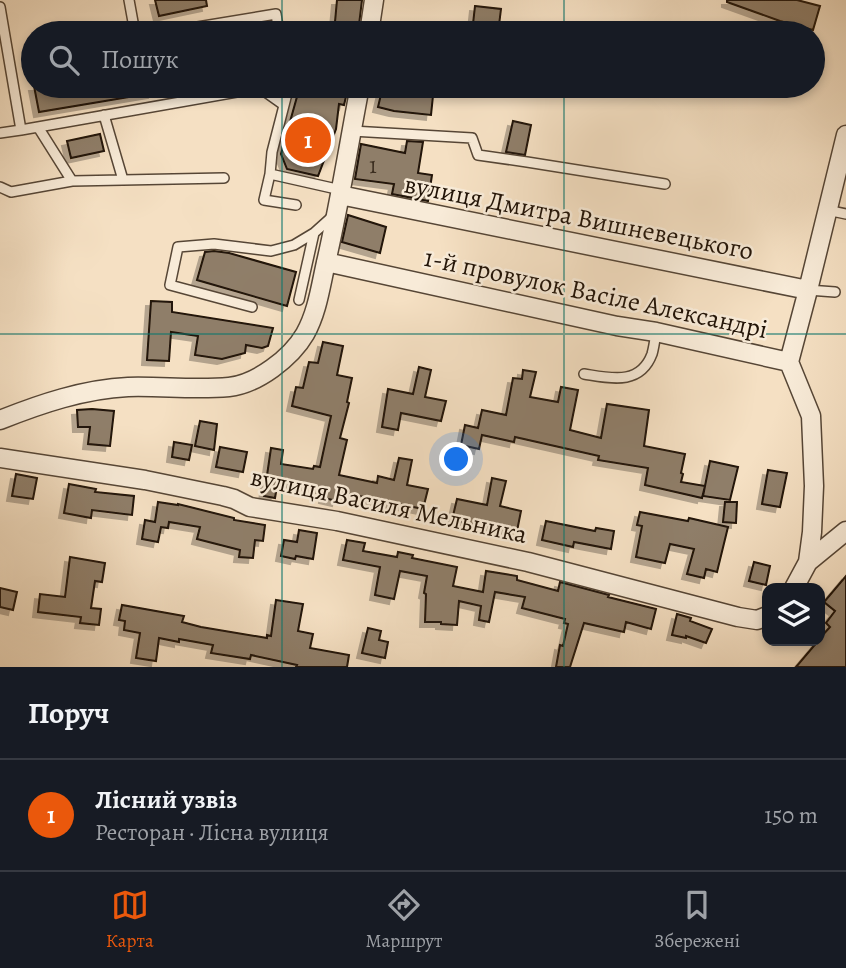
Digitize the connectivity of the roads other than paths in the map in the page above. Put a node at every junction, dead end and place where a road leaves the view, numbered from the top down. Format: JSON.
{"nodes":[{"id":1,"x":128,"y":0,"type":"edge"},
{"id":2,"x":374,"y":0,"type":"edge"},
{"id":3,"x":0,"y":7,"type":"edge"},
{"id":4,"x":132,"y":21,"type":"edge"},
{"id":5,"x":234,"y":21,"type":"edge"},
{"id":6,"x":277,"y":21,"type":"edge"},
{"id":7,"x":371,"y":21,"type":"edge"},
{"id":8,"x":3,"y":41,"type":"edge"},
{"id":9,"x":200,"y":98,"type":"edge"},
{"id":10,"x":275,"y":98,"type":"edge"},
{"id":11,"x":286,"y":98,"type":"edge"},
{"id":12,"x":358,"y":98,"type":"edge"},
{"id":13,"x":284,"y":105,"type":"junction"},
{"id":14,"x":104,"y":115,"type":"junction"},
{"id":15,"x":38,"y":127,"type":"junction"},
{"id":16,"x":21,"y":130,"type":"junction"},
{"id":17,"x":352,"y":131,"type":"junction"},
{"id":18,"x":0,"y":133,"type":"edge"},
{"id":19,"x":846,"y":135,"type":"edge"},
{"id":20,"x":270,"y":174,"type":"junction"},
{"id":21,"x":224,"y":178,"type":"dead end"},
{"id":22,"x":123,"y":180,"type":"junction"},
{"id":23,"x":72,"y":181,"type":"junction"},
{"id":24,"x":665,"y":184,"type":"dead end"},
{"id":25,"x":0,"y":187,"type":"edge"},
{"id":26,"x":340,"y":199,"type":"junction"},
{"id":27,"x":296,"y":205,"type":"dead end"},
{"id":28,"x":827,"y":210,"type":"junction"},
{"id":29,"x":846,"y":214,"type":"edge"},
{"id":30,"x":313,"y":233,"type":"junction"},
{"id":31,"x":326,"y":262,"type":"junction"},
{"id":32,"x":808,"y":290,"type":"junction"},
{"id":33,"x":835,"y":292,"type":"dead end"},
{"id":34,"x":299,"y":300,"type":"dead end"},
{"id":35,"x":252,"y":307,"type":"dead end"},
{"id":36,"x":656,"y":332,"type":"junction"},
{"id":37,"x":789,"y":362,"type":"junction"},
{"id":38,"x":584,"y":373,"type":"dead end"},
{"id":39,"x":0,"y":420,"type":"edge"},
{"id":40,"x":0,"y":458,"type":"edge"},
{"id":41,"x":846,"y":531,"type":"edge"},
{"id":42,"x":808,"y":562,"type":"junction"},
{"id":43,"x":797,"y":583,"type":"edge"},
{"id":44,"x":762,"y":618,"type":"edge"}],
"edges":[{"from":1,"to":4,"type":"lane"},
{"from":2,"to":7,"type":"street"},
{"from":3,"to":8,"type":"lane"},
{"from":5,"to":6,"type":"lane"},
{"from":8,"to":16,"type":"lane"},
{"from":9,"to":14,"type":"lane"},
{"from":10,"to":13,"type":"lane"},
{"from":11,"to":13,"type":"lane"},
{"from":12,"to":17,"type":"street"},
{"from":13,"to":20,"type":"lane"},
{"from":14,"to":15,"type":"lane"},
{"from":14,"to":22,"type":"lane"},
{"from":15,"to":16,"type":"lane"},
{"from":15,"to":23,"type":"lane"},
{"from":16,"to":18,"type":"lane"},
{"from":17,"to":24,"type":"lane"},
{"from":17,"to":26,"type":"street"},
{"from":19,"to":28,"type":"street","name":"1-й провулок Васіле Александрі"},
{"from":20,"to":26,"type":"lane"},
{"from":20,"to":27,"type":"lane"},
{"from":21,"to":22,"type":"lane"},
{"from":22,"to":23,"type":"lane"},
{"from":23,"to":25,"type":"lane"},
{"from":26,"to":30,"type":"lane"},
{"from":26,"to":31,"type":"street"},
{"from":26,"to":32,"type":"street","name":"вулиця Дмитра Вишневецького"},
{"from":28,"to":29,"type":"lane"},
{"from":28,"to":32,"type":"street","name":"1-й провулок Васіле Александрі"},
{"from":30,"to":34,"type":"lane"},
{"from":30,"to":35,"type":"lane"},
{"from":31,"to":36,"type":"street","name":"1-й провулок Васіле Александрі"},
{"from":31,"to":39,"type":"street"},
{"from":32,"to":33,"type":"lane"},
{"from":32,"to":37,"type":"street","name":"1-й провулок Васіле Александрі"},
{"from":36,"to":37,"type":"street","name":"1-й провулок Васіле Александрі"},
{"from":36,"to":38,"type":"lane"},
{"from":37,"to":42,"type":"street"},
{"from":40,"to":44,"type":"street","name":"вулиця Василя Мельника"},
{"from":41,"to":42,"type":"street"},
{"from":42,"to":43,"type":"street"}]}
